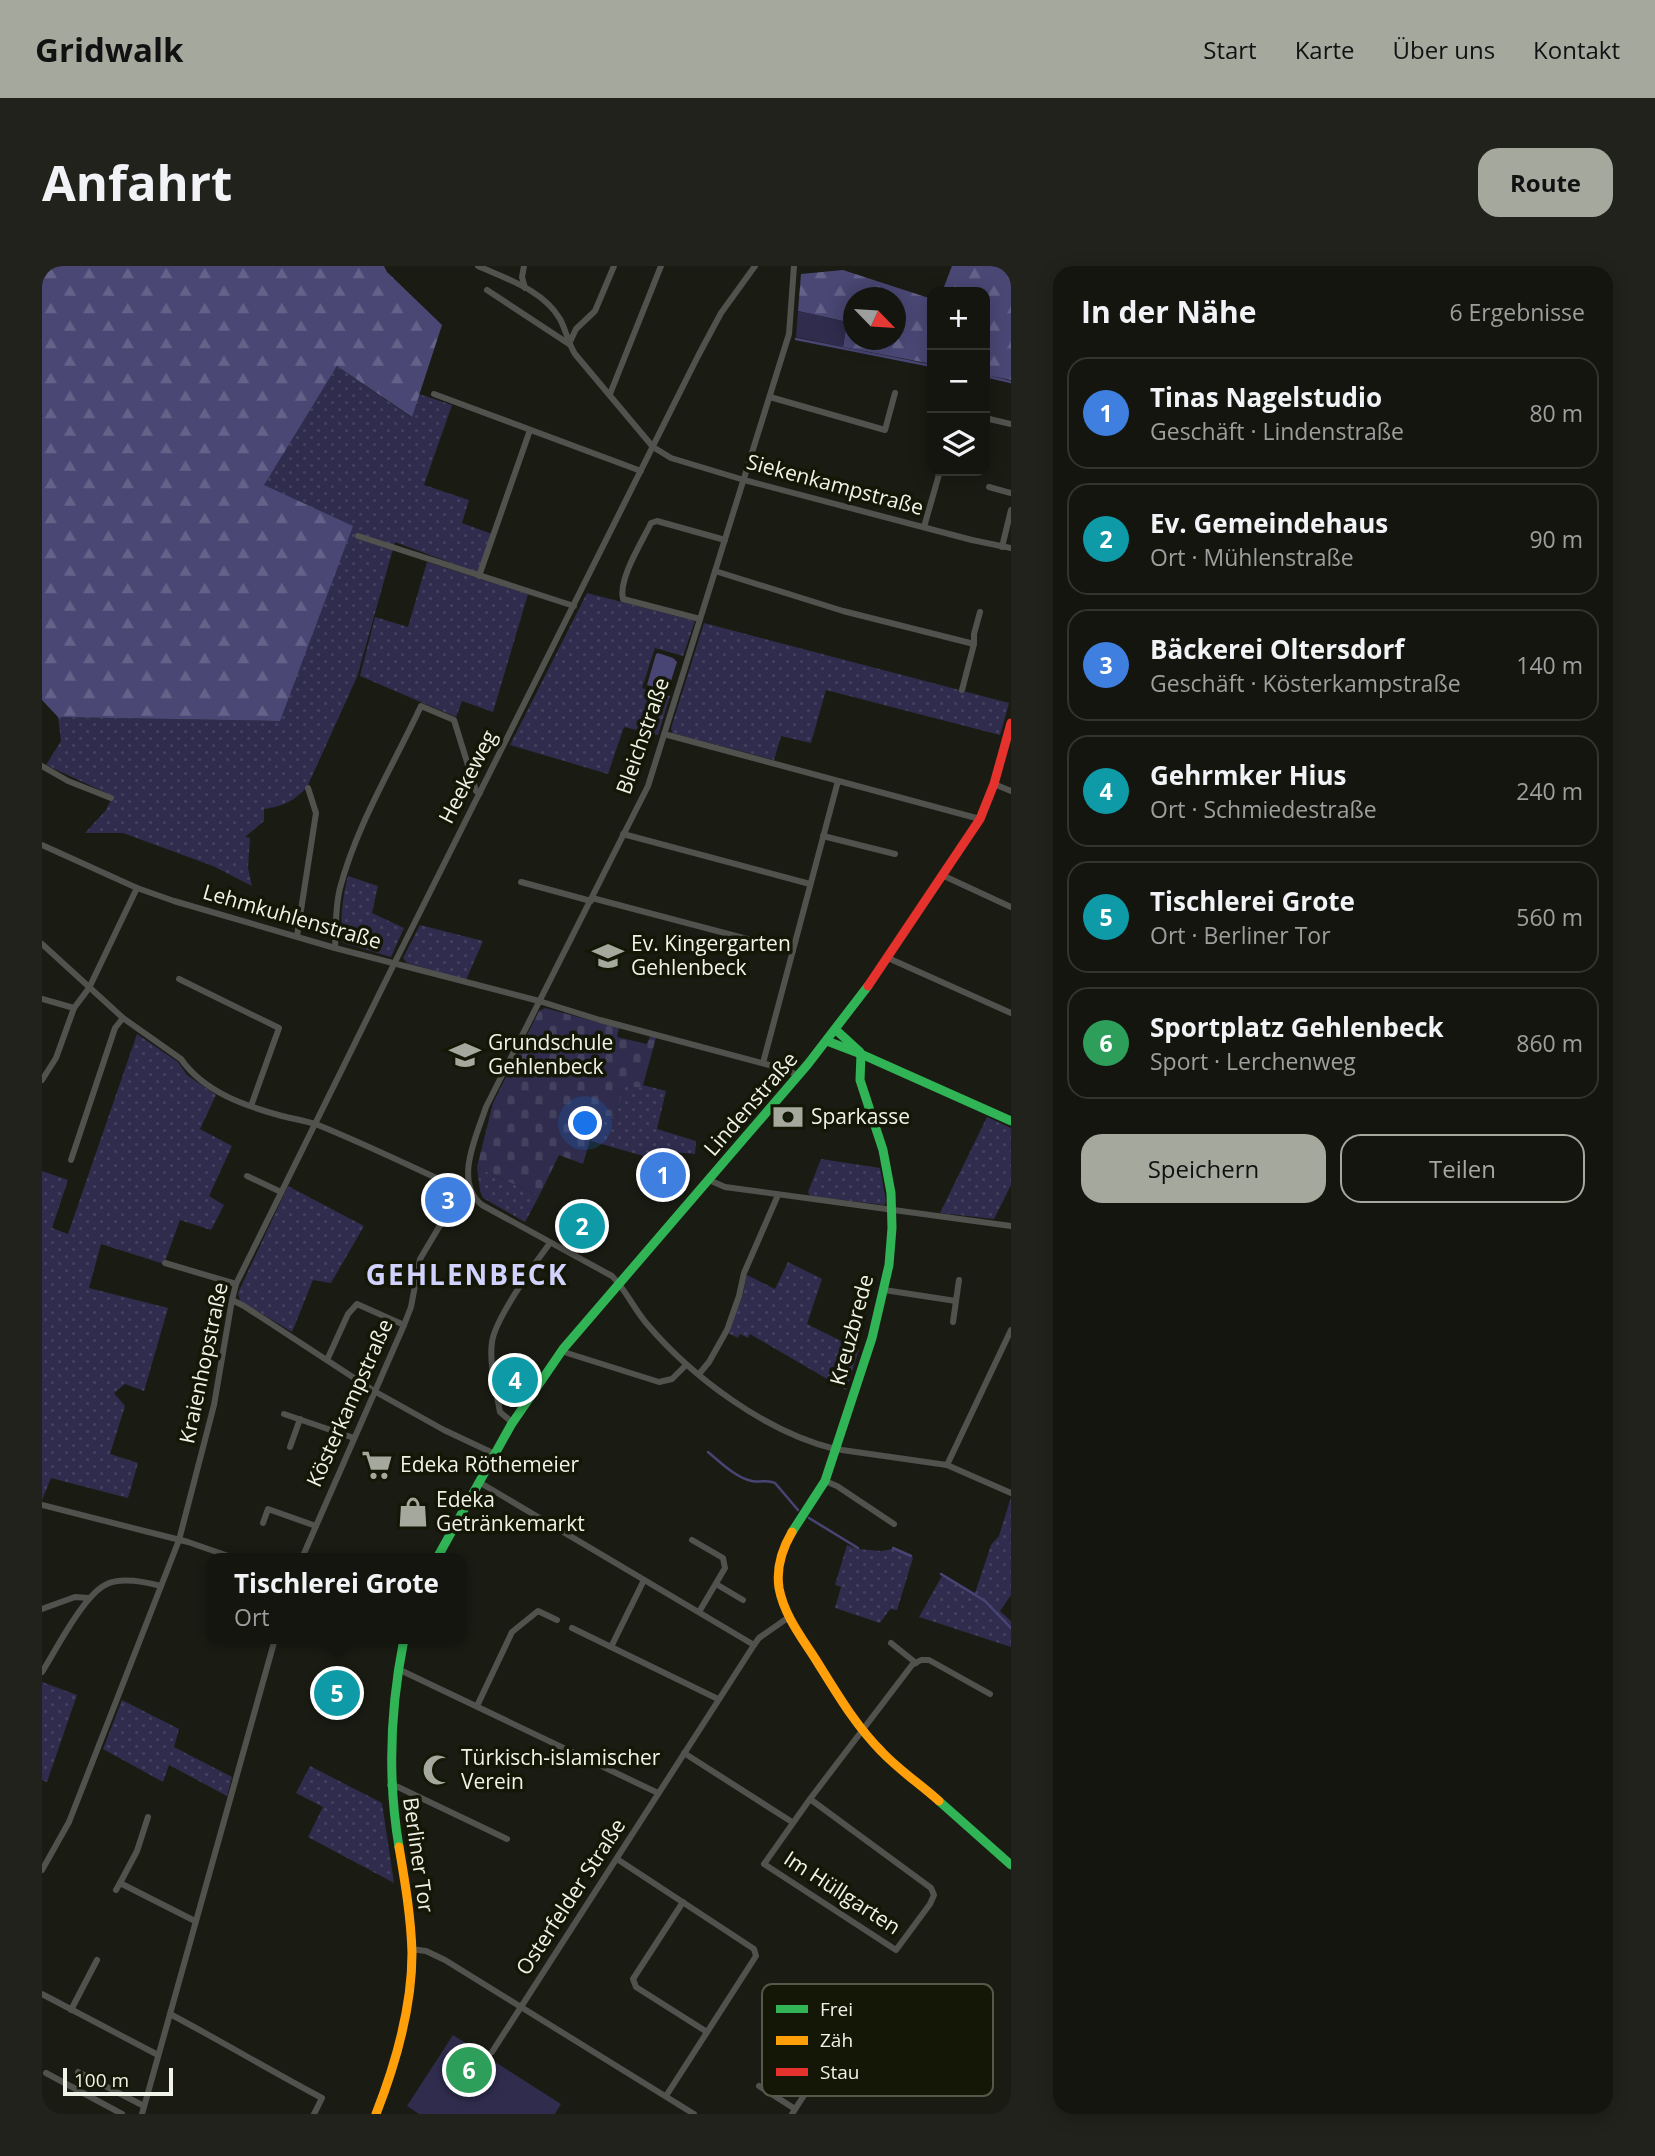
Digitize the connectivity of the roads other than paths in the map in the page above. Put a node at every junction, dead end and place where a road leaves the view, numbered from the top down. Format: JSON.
{"nodes":[{"id":1,"x":478,"y":266,"type":"edge"},
{"id":2,"x":524,"y":266,"type":"edge"},
{"id":3,"x":614,"y":266,"type":"edge"},
{"id":4,"x":662,"y":266,"type":"edge"},
{"id":5,"x":755,"y":266,"type":"edge"},
{"id":6,"x":794,"y":266,"type":"edge"},
{"id":7,"x":525,"y":288,"type":"junction"},
{"id":8,"x":487,"y":290,"type":"dead end"},
{"id":9,"x":569,"y":344,"type":"junction"},
{"id":10,"x":895,"y":393,"type":"dead end"},
{"id":11,"x":434,"y":394,"type":"dead end"},
{"id":12,"x":610,"y":394,"type":"junction"},
{"id":13,"x":770,"y":397,"type":"junction"},
{"id":14,"x":990,"y":419,"type":"edge"},
{"id":15,"x":1011,"y":424,"type":"edge"},
{"id":16,"x":530,"y":430,"type":"junction"},
{"id":17,"x":653,"y":447,"type":"junction"},
{"id":18,"x":641,"y":471,"type":"junction"},
{"id":19,"x":939,"y":476,"type":"edge"},
{"id":20,"x":744,"y":480,"type":"junction"},
{"id":21,"x":989,"y":487,"type":"dead end"},
{"id":22,"x":1011,"y":493,"type":"edge"},
{"id":23,"x":1011,"y":510,"type":"edge"},
{"id":24,"x":924,"y":527,"type":"junction"},
{"id":25,"x":358,"y":536,"type":"dead end"},
{"id":26,"x":725,"y":540,"type":"junction"},
{"id":27,"x":1002,"y":547,"type":"junction"},
{"id":28,"x":1011,"y":548,"type":"edge"},
{"id":29,"x":715,"y":571,"type":"junction"},
{"id":30,"x":479,"y":576,"type":"junction"},
{"id":31,"x":574,"y":606,"type":"junction"},
{"id":32,"x":980,"y":612,"type":"dead end"},
{"id":33,"x":700,"y":619,"type":"junction"},
{"id":34,"x":974,"y":645,"type":"junction"},
{"id":35,"x":962,"y":690,"type":"dead end"},
{"id":36,"x":1011,"y":723,"type":"edge"},
{"id":37,"x":664,"y":734,"type":"junction"},
{"id":38,"x":42,"y":766,"type":"edge"},
{"id":39,"x":838,"y":781,"type":"junction"},
{"id":40,"x":994,"y":784,"type":"junction"},
{"id":41,"x":308,"y":788,"type":"dead end"},
{"id":42,"x":1011,"y":791,"type":"edge"},
{"id":43,"x":480,"y":793,"type":"junction"},
{"id":44,"x":111,"y":798,"type":"dead end"},
{"id":45,"x":980,"y":819,"type":"junction"},
{"id":46,"x":623,"y":834,"type":"junction"},
{"id":47,"x":823,"y":836,"type":"junction"},
{"id":48,"x":42,"y":845,"type":"edge"},
{"id":49,"x":895,"y":854,"type":"dead end"},
{"id":50,"x":944,"y":876,"type":"junction"},
{"id":51,"x":521,"y":882,"type":"dead end"},
{"id":52,"x":810,"y":884,"type":"junction"},
{"id":53,"x":137,"y":888,"type":"junction"},
{"id":54,"x":591,"y":899,"type":"junction"},
{"id":55,"x":1011,"y":907,"type":"edge"},
{"id":56,"x":297,"y":936,"type":"junction"},
{"id":57,"x":42,"y":944,"type":"edge"},
{"id":58,"x":335,"y":947,"type":"junction"},
{"id":59,"x":793,"y":951,"type":"junction"},
{"id":60,"x":888,"y":958,"type":"junction"},
{"id":61,"x":394,"y":964,"type":"junction"},
{"id":62,"x":179,"y":979,"type":"dead end"},
{"id":63,"x":89,"y":988,"type":"junction"},
{"id":64,"x":42,"y":999,"type":"edge"},
{"id":65,"x":539,"y":1001,"type":"junction"},
{"id":66,"x":74,"y":1008,"type":"junction"},
{"id":67,"x":1011,"y":1013,"type":"edge"},
{"id":68,"x":123,"y":1018,"type":"junction"},
{"id":69,"x":836,"y":1030,"type":"junction"},
{"id":70,"x":827,"y":1041,"type":"junction"},
{"id":71,"x":861,"y":1054,"type":"junction"},
{"id":72,"x":763,"y":1063,"type":"junction"},
{"id":73,"x":798,"y":1076,"type":"junction"},
{"id":74,"x":42,"y":1080,"type":"edge"},
{"id":75,"x":251,"y":1106,"type":"junction"},
{"id":76,"x":1011,"y":1121,"type":"edge"},
{"id":77,"x":315,"y":1124,"type":"junction"},
{"id":78,"x":71,"y":1160,"type":"dead end"},
{"id":79,"x":247,"y":1176,"type":"dead end"},
{"id":80,"x":709,"y":1180,"type":"junction"},
{"id":81,"x":469,"y":1185,"type":"junction"},
{"id":82,"x":281,"y":1192,"type":"junction"},
{"id":83,"x":472,"y":1195,"type":"junction"},
{"id":84,"x":778,"y":1195,"type":"junction"},
{"id":85,"x":892,"y":1210,"type":"junction"},
{"id":86,"x":1011,"y":1226,"type":"edge"},
{"id":87,"x":550,"y":1243,"type":"junction"},
{"id":88,"x":165,"y":1263,"type":"dead end"},
{"id":89,"x":959,"y":1280,"type":"dead end"},
{"id":90,"x":236,"y":1284,"type":"junction"},
{"id":91,"x":620,"y":1284,"type":"junction"},
{"id":92,"x":884,"y":1290,"type":"junction"},
{"id":93,"x":232,"y":1300,"type":"junction"},
{"id":94,"x":956,"y":1301,"type":"junction"},
{"id":95,"x":953,"y":1322,"type":"dead end"},
{"id":96,"x":404,"y":1325,"type":"junction"},
{"id":97,"x":1011,"y":1331,"type":"edge"},
{"id":98,"x":563,"y":1349,"type":"junction"},
{"id":99,"x":327,"y":1360,"type":"junction"},
{"id":100,"x":687,"y":1364,"type":"junction"},
{"id":101,"x":699,"y":1374,"type":"junction"},
{"id":102,"x":374,"y":1391,"type":"junction"},
{"id":103,"x":284,"y":1414,"type":"dead end"},
{"id":104,"x":300,"y":1419,"type":"junction"},
{"id":105,"x":513,"y":1423,"type":"junction"},
{"id":106,"x":354,"y":1438,"type":"junction"},
{"id":107,"x":290,"y":1447,"type":"dead end"},
{"id":108,"x":835,"y":1449,"type":"junction"},
{"id":109,"x":495,"y":1454,"type":"junction"},
{"id":110,"x":947,"y":1465,"type":"junction"},
{"id":111,"x":825,"y":1481,"type":"junction"},
{"id":112,"x":479,"y":1482,"type":"junction"},
{"id":113,"x":1011,"y":1493,"type":"edge"},
{"id":114,"x":42,"y":1505,"type":"edge"},
{"id":115,"x":263,"y":1523,"type":"dead end"},
{"id":116,"x":894,"y":1524,"type":"dead end"},
{"id":117,"x":316,"y":1526,"type":"junction"},
{"id":118,"x":692,"y":1540,"type":"dead end"},
{"id":119,"x":179,"y":1541,"type":"junction"},
{"id":120,"x":218,"y":1553,"type":"edge"},
{"id":121,"x":304,"y":1553,"type":"edge"},
{"id":122,"x":440,"y":1553,"type":"edge"},
{"id":123,"x":644,"y":1580,"type":"junction"},
{"id":124,"x":716,"y":1584,"type":"junction"},
{"id":125,"x":161,"y":1586,"type":"junction"},
{"id":126,"x":88,"y":1598,"type":"junction"},
{"id":127,"x":743,"y":1600,"type":"dead end"},
{"id":128,"x":42,"y":1609,"type":"edge"},
{"id":129,"x":699,"y":1612,"type":"junction"},
{"id":130,"x":789,"y":1617,"type":"junction"},
{"id":131,"x":557,"y":1620,"type":"dead end"},
{"id":132,"x":572,"y":1628,"type":"dead end"},
{"id":133,"x":891,"y":1643,"type":"dead end"},
{"id":134,"x":274,"y":1644,"type":"edge"},
{"id":135,"x":402,"y":1644,"type":"edge"},
{"id":136,"x":754,"y":1645,"type":"junction"},
{"id":137,"x":611,"y":1647,"type":"junction"},
{"id":138,"x":916,"y":1663,"type":"junction"},
{"id":139,"x":398,"y":1669,"type":"junction"},
{"id":140,"x":42,"y":1672,"type":"edge"},
{"id":141,"x":990,"y":1694,"type":"dead end"},
{"id":142,"x":718,"y":1699,"type":"junction"},
{"id":143,"x":477,"y":1706,"type":"junction"},
{"id":144,"x":862,"y":1730,"type":"junction"},
{"id":145,"x":684,"y":1753,"type":"junction"},
{"id":146,"x":390,"y":1786,"type":"junction"},
{"id":147,"x":658,"y":1793,"type":"junction"},
{"id":148,"x":810,"y":1799,"type":"junction"},
{"id":149,"x":148,"y":1816,"type":"dead end"},
{"id":150,"x":792,"y":1822,"type":"junction"},
{"id":151,"x":507,"y":1839,"type":"dead end"},
{"id":152,"x":617,"y":1859,"type":"junction"},
{"id":153,"x":1011,"y":1865,"type":"edge"},
{"id":154,"x":42,"y":1870,"type":"edge"},
{"id":155,"x":120,"y":1883,"type":"junction"},
{"id":156,"x":116,"y":1890,"type":"dead end"},
{"id":157,"x":683,"y":1902,"type":"junction"},
{"id":158,"x":195,"y":1921,"type":"junction"},
{"id":159,"x":411,"y":1949,"type":"junction"},
{"id":160,"x":97,"y":1960,"type":"dead end"},
{"id":161,"x":42,"y":1994,"type":"edge"},
{"id":162,"x":522,"y":2007,"type":"junction"},
{"id":163,"x":71,"y":2010,"type":"junction"},
{"id":164,"x":170,"y":2014,"type":"junction"},
{"id":165,"x":707,"y":2032,"type":"junction"},
{"id":166,"x":492,"y":2052,"type":"dead end"},
{"id":167,"x":158,"y":2055,"type":"junction"},
{"id":168,"x":78,"y":2072,"type":"dead end"},
{"id":169,"x":46,"y":2073,"type":"dead end"},
{"id":170,"x":759,"y":2086,"type":"dead end"},
{"id":171,"x":762,"y":2088,"type":"edge"},
{"id":172,"x":666,"y":2096,"type":"junction"},
{"id":173,"x":772,"y":2096,"type":"edge"},
{"id":174,"x":804,"y":2096,"type":"edge"},
{"id":175,"x":144,"y":2112,"type":"edge"},
{"id":176,"x":793,"y":2112,"type":"edge"},
{"id":177,"x":122,"y":2114,"type":"edge"},
{"id":178,"x":314,"y":2114,"type":"edge"},
{"id":179,"x":376,"y":2114,"type":"edge"},
{"id":180,"x":693,"y":2114,"type":"edge"}],
"edges":[{"from":1,"to":7,"type":"street"},
{"from":2,"to":7,"type":"street"},
{"from":3,"to":9,"type":"street"},
{"from":4,"to":12,"type":"street"},
{"from":5,"to":17,"type":"street","name":"Heekeweg"},
{"from":6,"to":13,"type":"street","name":"Bleichstraße"},
{"from":7,"to":9,"type":"street"},
{"from":8,"to":9,"type":"street"},
{"from":9,"to":12,"type":"street"},
{"from":10,"to":13,"type":"street"},
{"from":11,"to":16,"type":"street"},
{"from":12,"to":17,"type":"street"},
{"from":13,"to":20,"type":"street","name":"Bleichstraße"},
{"from":14,"to":15,"type":"street"},
{"from":16,"to":18,"type":"street"},
{"from":16,"to":30,"type":"street"},
{"from":17,"to":18,"type":"street","name":"Heekeweg"},
{"from":17,"to":20,"type":"street","name":"Siekenkampstraße"},
{"from":18,"to":31,"type":"street","name":"Heekeweg"},
{"from":19,"to":24,"type":"street"},
{"from":20,"to":24,"type":"street","name":"Siekenkampstraße"},
{"from":20,"to":26,"type":"street","name":"Bleichstraße"},
{"from":21,"to":22,"type":"street"},
{"from":23,"to":27,"type":"street"},
{"from":24,"to":27,"type":"street","name":"Siekenkampstraße"},
{"from":25,"to":30,"type":"street"},
{"from":26,"to":29,"type":"street","name":"Bleichstraße"},
{"from":26,"to":33,"type":"street"},
{"from":27,"to":28,"type":"street","name":"Siekenkampstraße"},
{"from":29,"to":33,"type":"street","name":"Bleichstraße"},
{"from":29,"to":34,"type":"street"},
{"from":30,"to":31,"type":"street"},
{"from":31,"to":43,"type":"street","name":"Heekeweg"},
{"from":32,"to":34,"type":"street"},
{"from":33,"to":37,"type":"street","name":"Bleichstraße"},
{"from":34,"to":35,"type":"street"},
{"from":36,"to":40,"type":"main road","name":"Lindenstraße"},
{"from":37,"to":39,"type":"street"},
{"from":37,"to":46,"type":"street","name":"Bleichstraße"},
{"from":38,"to":44,"type":"street"},
{"from":39,"to":45,"type":"street"},
{"from":39,"to":47,"type":"street"},
{"from":40,"to":42,"type":"street"},
{"from":40,"to":45,"type":"main road","name":"Lindenstraße"},
{"from":41,"to":56,"type":"street"},
{"from":43,"to":58,"type":"street"},
{"from":43,"to":61,"type":"street","name":"Heekeweg"},
{"from":45,"to":50,"type":"main road","name":"Lindenstraße"},
{"from":46,"to":52,"type":"street"},
{"from":46,"to":54,"type":"street","name":"Bleichstraße"},
{"from":47,"to":49,"type":"street"},
{"from":47,"to":52,"type":"street"},
{"from":48,"to":53,"type":"street","name":"Lehmkuhlenstraße"},
{"from":50,"to":55,"type":"street"},
{"from":50,"to":60,"type":"main road","name":"Lindenstraße"},
{"from":51,"to":54,"type":"street"},
{"from":52,"to":59,"type":"street"},
{"from":53,"to":56,"type":"street","name":"Lehmkuhlenstraße"},
{"from":53,"to":63,"type":"street"},
{"from":54,"to":59,"type":"street"},
{"from":54,"to":65,"type":"street","name":"Bleichstraße"},
{"from":56,"to":58,"type":"street","name":"Lehmkuhlenstraße"},
{"from":57,"to":63,"type":"street"},
{"from":58,"to":61,"type":"street","name":"Lehmkuhlenstraße"},
{"from":59,"to":72,"type":"street"},
{"from":60,"to":67,"type":"street"},
{"from":60,"to":69,"type":"main road","name":"Lindenstraße"},
{"from":61,"to":65,"type":"street","name":"Lehmkuhlenstraße"},
{"from":61,"to":77,"type":"street","name":"Heekeweg"},
{"from":62,"to":75,"type":"street"},
{"from":63,"to":66,"type":"street"},
{"from":63,"to":68,"type":"street"},
{"from":64,"to":66,"type":"street"},
{"from":65,"to":72,"type":"street","name":"Lehmkuhlenstraße"},
{"from":65,"to":81,"type":"street","name":"Bleichstraße"},
{"from":66,"to":74,"type":"street"},
{"from":68,"to":75,"type":"street"},
{"from":68,"to":78,"type":"street"},
{"from":69,"to":70,"type":"main road","name":"Lindenstraße"},
{"from":69,"to":71,"type":"main road"},
{"from":70,"to":71,"type":"main road"},
{"from":70,"to":73,"type":"main road","name":"Lindenstraße"},
{"from":71,"to":76,"type":"main road"},
{"from":71,"to":85,"type":"main road","name":"Kreuzbrede"},
{"from":72,"to":73,"type":"street","name":"Lehmkuhlenstraße"},
{"from":73,"to":80,"type":"main road","name":"Lindenstraße"},
{"from":75,"to":77,"type":"street"},
{"from":77,"to":81,"type":"street"},
{"from":77,"to":82,"type":"street","name":"Kraienhopstraße"},
{"from":79,"to":82,"type":"street"},
{"from":80,"to":84,"type":"street"},
{"from":80,"to":91,"type":"main road","name":"Lindenstraße"},
{"from":81,"to":83,"type":"street","name":"Bleichstraße"},
{"from":82,"to":90,"type":"street","name":"Kraienhopstraße"},
{"from":83,"to":87,"type":"street"},
{"from":83,"to":96,"type":"street","name":"Kösterkampstraße"},
{"from":84,"to":85,"type":"street"},
{"from":84,"to":101,"type":"street"},
{"from":85,"to":86,"type":"street"},
{"from":85,"to":92,"type":"main road","name":"Kreuzbrede"},
{"from":87,"to":91,"type":"street"},
{"from":87,"to":105,"type":"street"},
{"from":88,"to":90,"type":"street"},
{"from":89,"to":94,"type":"street"},
{"from":90,"to":93,"type":"street","name":"Kraienhopstraße"},
{"from":91,"to":98,"type":"main road","name":"Lindenstraße"},
{"from":91,"to":100,"type":"street"},
{"from":92,"to":94,"type":"street"},
{"from":92,"to":108,"type":"main road","name":"Kreuzbrede"},
{"from":93,"to":99,"type":"street"},
{"from":93,"to":119,"type":"street","name":"Kraienhopstraße"},
{"from":94,"to":95,"type":"street"},
{"from":96,"to":99,"type":"street"},
{"from":96,"to":102,"type":"street","name":"Kösterkampstraße"},
{"from":97,"to":110,"type":"street"},
{"from":98,"to":100,"type":"street"},
{"from":98,"to":105,"type":"main road","name":"Lindenstraße"},
{"from":99,"to":102,"type":"street"},
{"from":100,"to":101,"type":"street"},
{"from":101,"to":108,"type":"street"},
{"from":102,"to":106,"type":"street","name":"Kösterkampstraße"},
{"from":102,"to":109,"type":"street"},
{"from":103,"to":104,"type":"street"},
{"from":104,"to":106,"type":"street"},
{"from":104,"to":107,"type":"street"},
{"from":105,"to":109,"type":"main road","name":"Lindenstraße"},
{"from":106,"to":117,"type":"street","name":"Kösterkampstraße"},
{"from":108,"to":110,"type":"street"},
{"from":108,"to":111,"type":"main road","name":"Kreuzbrede"},
{"from":109,"to":112,"type":"main road","name":"Lindenstraße"},
{"from":110,"to":113,"type":"street"},
{"from":111,"to":116,"type":"street"},
{"from":111,"to":130,"type":"main road","name":"Kreuzbrede"},
{"from":112,"to":122,"type":"main road","name":"Lindenstraße"},
{"from":112,"to":123,"type":"street"},
{"from":114,"to":119,"type":"street"},
{"from":115,"to":117,"type":"street"},
{"from":117,"to":121,"type":"street","name":"Kösterkampstraße"},
{"from":118,"to":124,"type":"street"},
{"from":119,"to":120,"type":"street"},
{"from":119,"to":125,"type":"street","name":"Kraienhopstraße"},
{"from":123,"to":129,"type":"street"},
{"from":123,"to":137,"type":"street"},
{"from":124,"to":127,"type":"street"},
{"from":124,"to":129,"type":"street"},
{"from":125,"to":126,"type":"street"},
{"from":125,"to":154,"type":"street","name":"Kraienhopstraße"},
{"from":126,"to":128,"type":"street"},
{"from":126,"to":140,"type":"street"},
{"from":129,"to":136,"type":"street"},
{"from":130,"to":136,"type":"street","name":"Osterfelder Straße"},
{"from":130,"to":144,"type":"main road","name":"Kreuzbrede"},
{"from":131,"to":143,"type":"street"},
{"from":132,"to":137,"type":"street"},
{"from":133,"to":138,"type":"street"},
{"from":134,"to":158,"type":"street"},
{"from":135,"to":139,"type":"main road","name":"Berliner Tor"},
{"from":136,"to":142,"type":"street","name":"Osterfelder Straße"},
{"from":137,"to":142,"type":"street"},
{"from":138,"to":141,"type":"street"},
{"from":138,"to":144,"type":"street","name":"Im Hüllgarten"},
{"from":139,"to":143,"type":"street"},
{"from":139,"to":146,"type":"main road","name":"Berliner Tor"},
{"from":142,"to":145,"type":"street","name":"Osterfelder Straße"},
{"from":143,"to":147,"type":"street"},
{"from":144,"to":148,"type":"street","name":"Im Hüllgarten"},
{"from":144,"to":153,"type":"main road","name":"Kreuzbrede"},
{"from":145,"to":147,"type":"street","name":"Osterfelder Straße"},
{"from":145,"to":150,"type":"street","name":"Im Hüllgarten"},
{"from":146,"to":151,"type":"street"},
{"from":146,"to":159,"type":"main road","name":"Berliner Tor"},
{"from":147,"to":152,"type":"street","name":"Osterfelder Straße"},
{"from":148,"to":150,"type":"street","name":"Im Hüllgarten"},
{"from":148,"to":150,"type":"street","name":"Im Hüllgarten"},
{"from":149,"to":155,"type":"street"},
{"from":152,"to":157,"type":"street"},
{"from":152,"to":162,"type":"street","name":"Osterfelder Straße"},
{"from":155,"to":156,"type":"street"},
{"from":155,"to":158,"type":"street"},
{"from":157,"to":165,"type":"street"},
{"from":157,"to":165,"type":"street"},
{"from":158,"to":164,"type":"street"},
{"from":159,"to":162,"type":"street"},
{"from":159,"to":179,"type":"main road","name":"Berliner Tor"},
{"from":160,"to":163,"type":"street"},
{"from":161,"to":163,"type":"street"},
{"from":162,"to":166,"type":"street","name":"Osterfelder Straße"},
{"from":162,"to":172,"type":"street"},
{"from":163,"to":167,"type":"street"},
{"from":164,"to":167,"type":"street"},
{"from":164,"to":178,"type":"street"},
{"from":165,"to":172,"type":"street"},
{"from":167,"to":175,"type":"street"},
{"from":168,"to":175,"type":"street"},
{"from":169,"to":177,"type":"street"},
{"from":170,"to":171,"type":"street"},
{"from":172,"to":180,"type":"street"},
{"from":173,"to":176,"type":"street"},
{"from":174,"to":176,"type":"street"}]}
